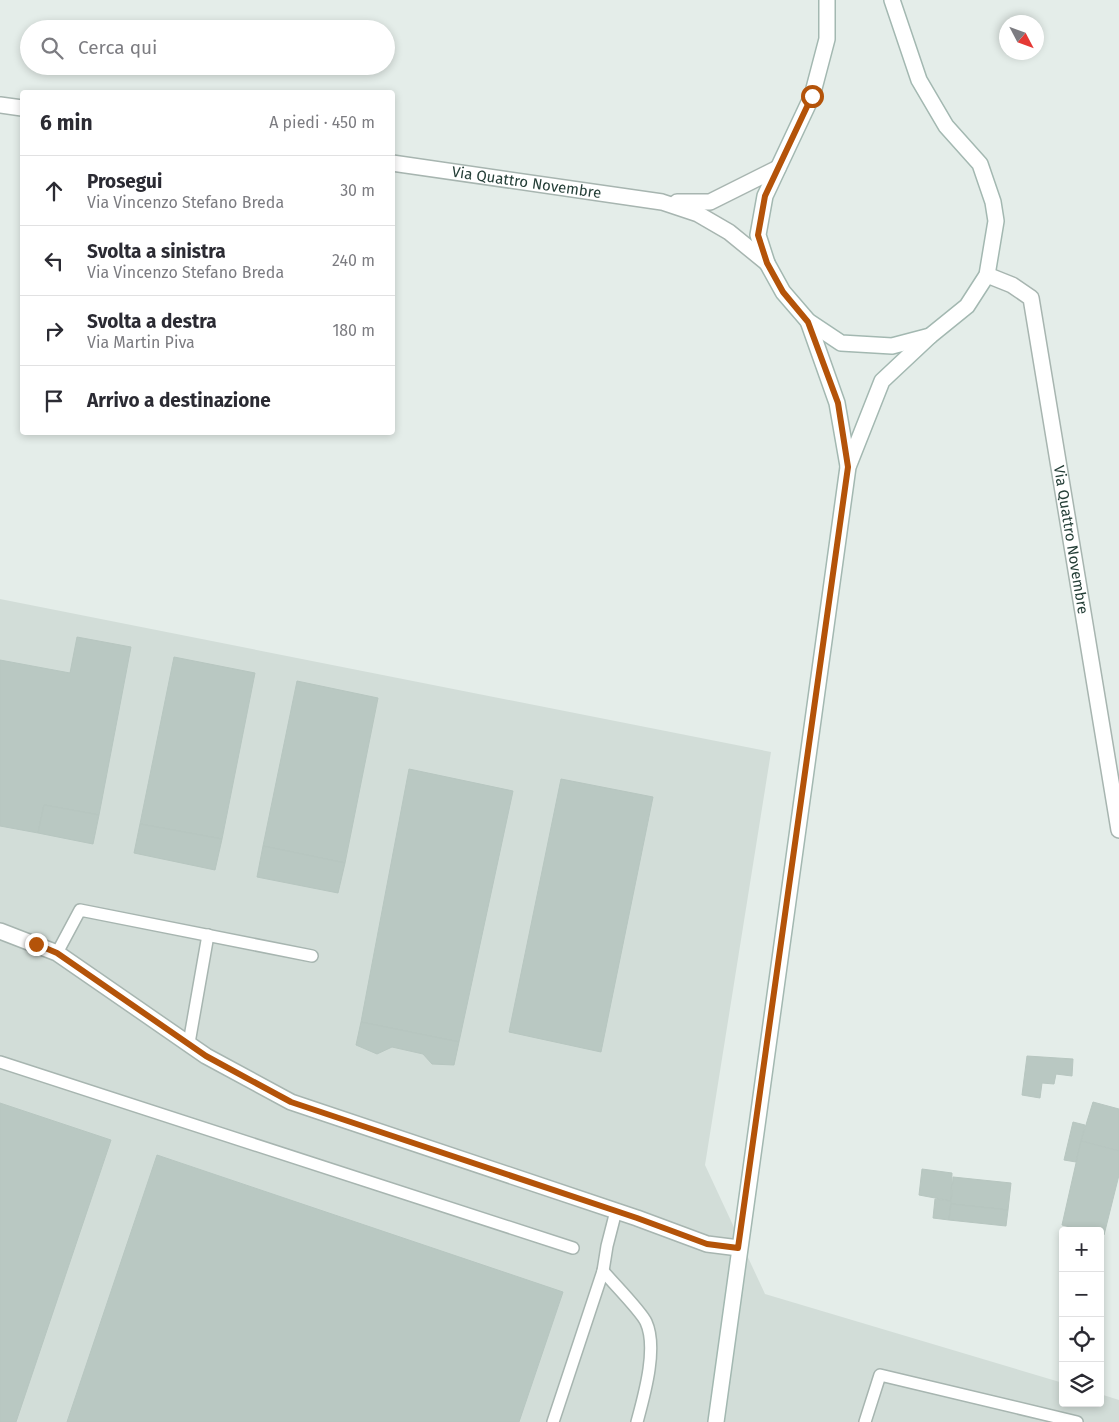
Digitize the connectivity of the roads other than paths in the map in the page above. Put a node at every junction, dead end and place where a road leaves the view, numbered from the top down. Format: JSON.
{"nodes":[{"id":1,"x":827,"y":0,"type":"edge"},
{"id":2,"x":892,"y":0,"type":"edge"},
{"id":3,"x":0,"y":105,"type":"edge"},
{"id":4,"x":20,"y":108,"type":"edge"},
{"id":5,"x":395,"y":163,"type":"edge"},
{"id":6,"x":778,"y":168,"type":"junction"},
{"id":7,"x":662,"y":202,"type":"junction"},
{"id":8,"x":767,"y":263,"type":"junction"},
{"id":9,"x":987,"y":276,"type":"junction"},
{"id":10,"x":808,"y":322,"type":"junction"},
{"id":11,"x":930,"y":336,"type":"junction"},
{"id":12,"x":848,"y":467,"type":"junction"},
{"id":13,"x":1119,"y":830,"type":"edge"},
{"id":14,"x":0,"y":931,"type":"edge"},
{"id":15,"x":208,"y":935,"type":"junction"},
{"id":16,"x":57,"y":953,"type":"junction"},
{"id":17,"x":312,"y":956,"type":"dead end"},
{"id":18,"x":189,"y":1043,"type":"junction"},
{"id":19,"x":0,"y":1062,"type":"edge"},
{"id":20,"x":616,"y":1211,"type":"junction"},
{"id":21,"x":573,"y":1248,"type":"dead end"},
{"id":22,"x":738,"y":1248,"type":"junction"},
{"id":23,"x":603,"y":1271,"type":"junction"},
{"id":24,"x":553,"y":1422,"type":"edge"},
{"id":25,"x":636,"y":1422,"type":"edge"},
{"id":26,"x":716,"y":1422,"type":"edge"},
{"id":27,"x":865,"y":1422,"type":"edge"},
{"id":28,"x":1077,"y":1422,"type":"edge"}],
"edges":[{"from":1,"to":6,"type":"street"},
{"from":2,"to":9,"type":"street"},
{"from":3,"to":4,"type":"street"},
{"from":5,"to":7,"type":"street","name":"Via Quattro Novembre"},
{"from":6,"to":7,"type":"street","name":"Via Quattro Novembre"},
{"from":6,"to":8,"type":"street"},
{"from":7,"to":8,"type":"street","name":"Via Quattro Novembre"},
{"from":8,"to":10,"type":"street"},
{"from":9,"to":11,"type":"street"},
{"from":9,"to":13,"type":"street","name":"Via Quattro Novembre"},
{"from":10,"to":11,"type":"street"},
{"from":10,"to":12,"type":"street"},
{"from":11,"to":12,"type":"street"},
{"from":12,"to":22,"type":"street"},
{"from":14,"to":16,"type":"street"},
{"from":15,"to":16,"type":"lane"},
{"from":15,"to":17,"type":"lane"},
{"from":15,"to":18,"type":"lane"},
{"from":16,"to":18,"type":"street"},
{"from":18,"to":20,"type":"street"},
{"from":19,"to":21,"type":"lane"},
{"from":20,"to":22,"type":"street"},
{"from":20,"to":23,"type":"lane"},
{"from":22,"to":26,"type":"street"},
{"from":23,"to":24,"type":"lane"},
{"from":23,"to":25,"type":"lane"},
{"from":27,"to":28,"type":"lane"}]}
